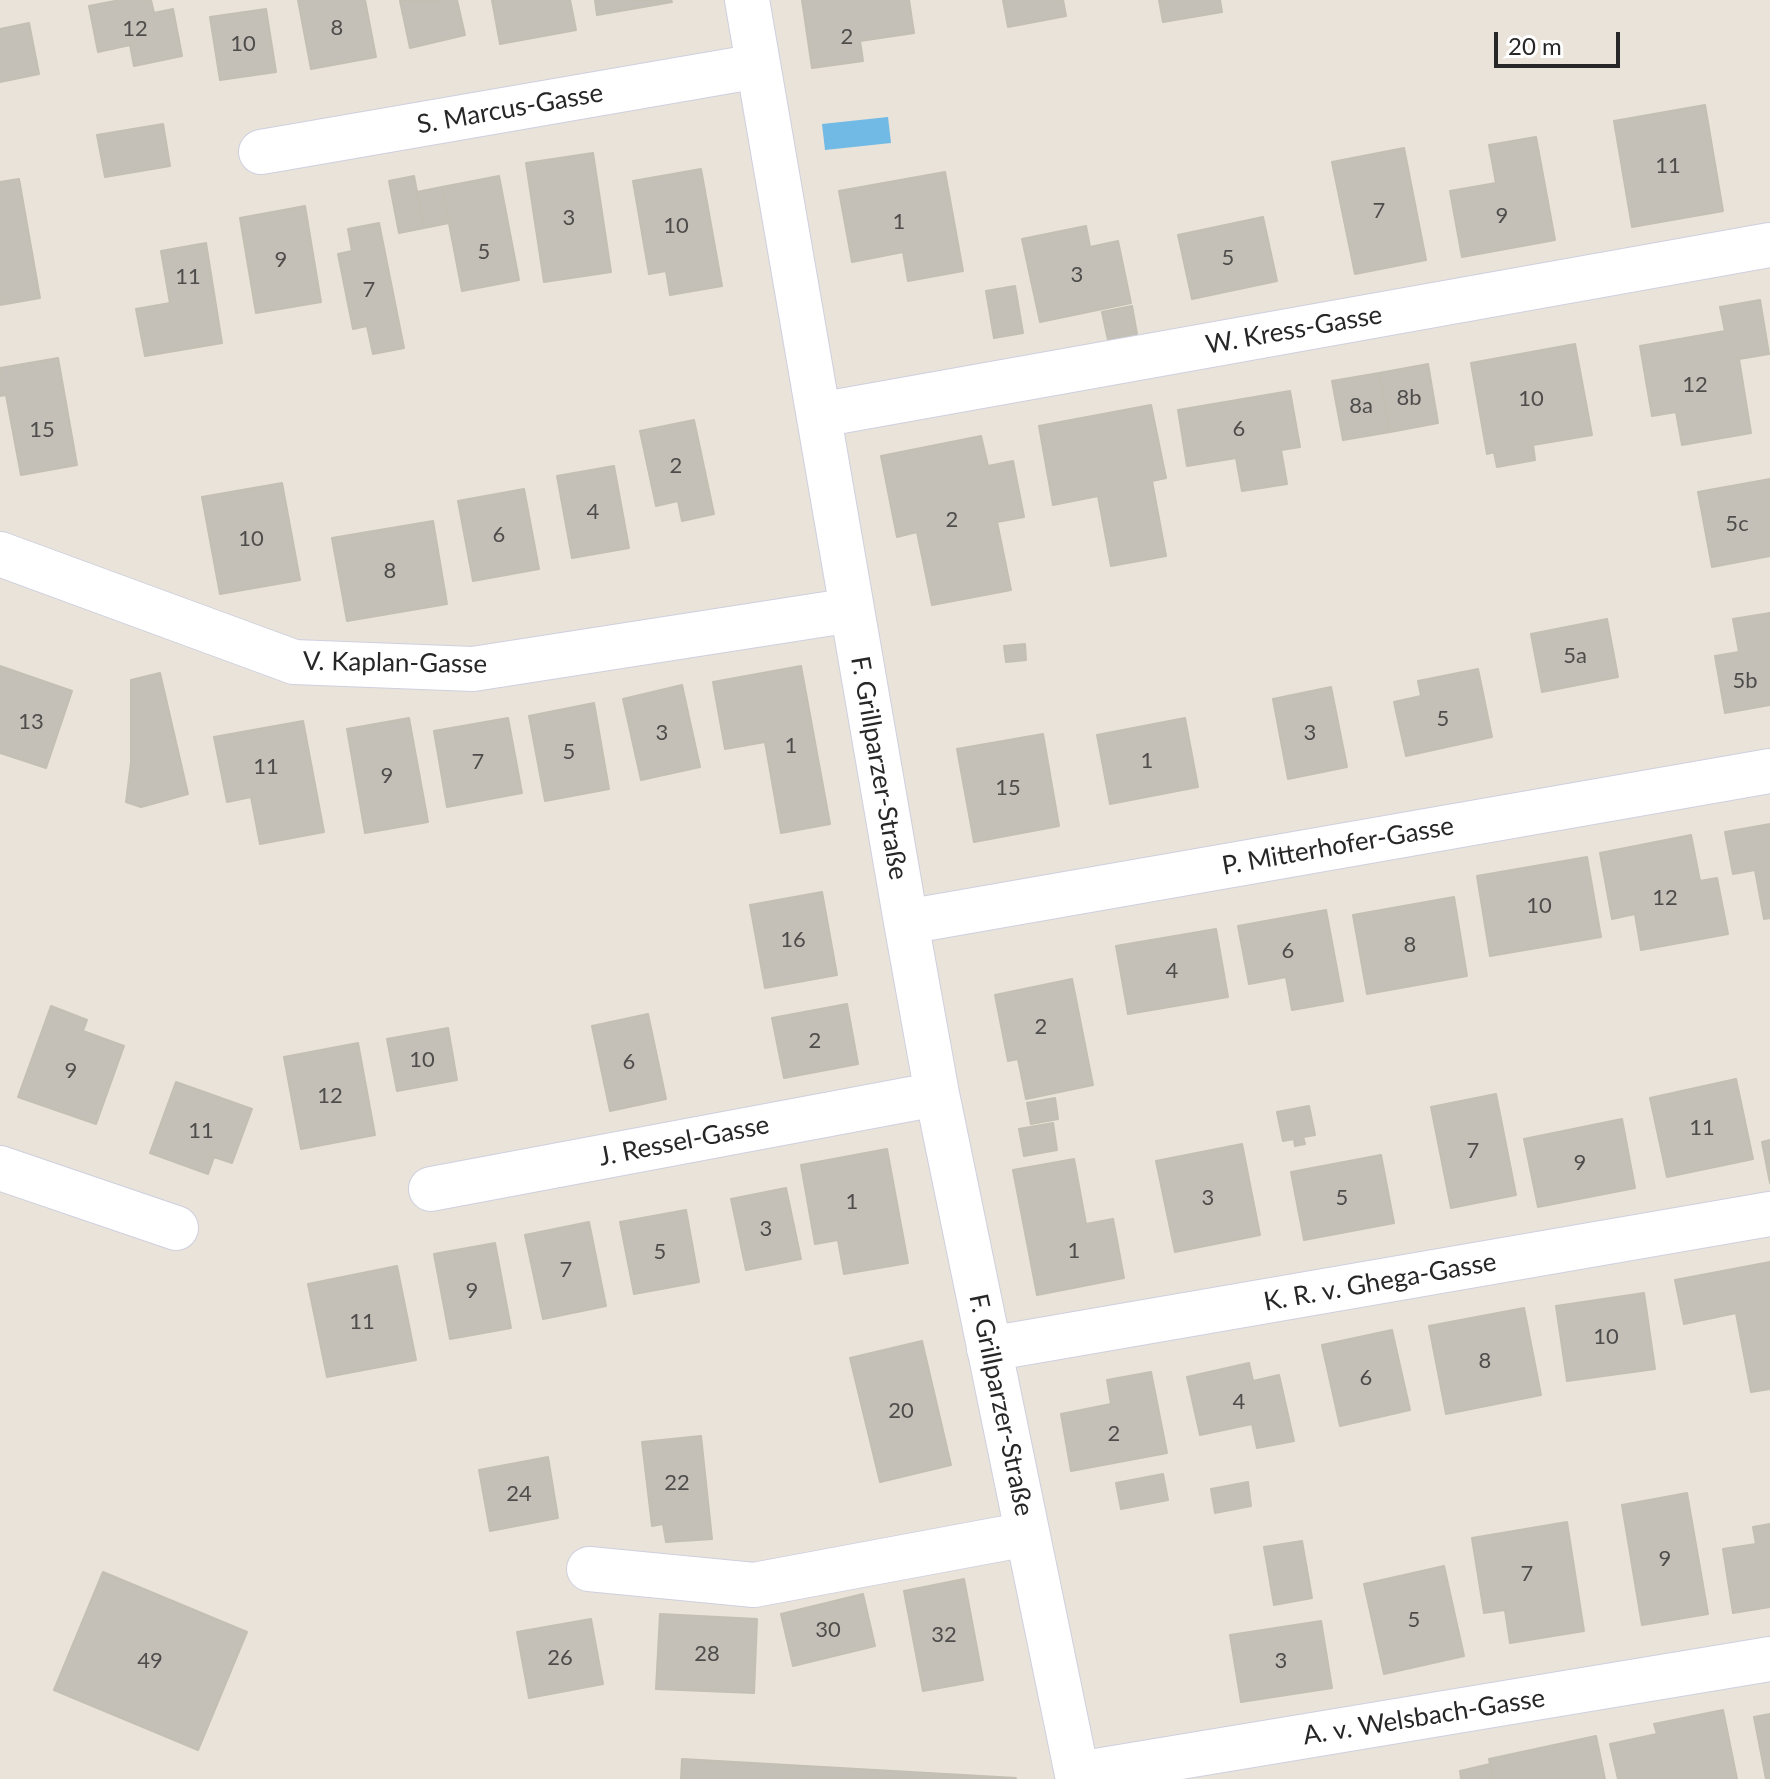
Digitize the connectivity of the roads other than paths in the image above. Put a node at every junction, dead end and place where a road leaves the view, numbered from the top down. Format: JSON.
{"nodes":[{"id":1,"x":747,"y":0,"type":"edge"},
{"id":2,"x":758,"y":66,"type":"junction"},
{"id":3,"x":261,"y":152,"type":"dead end"},
{"id":4,"x":1770,"y":245,"type":"edge"},
{"id":5,"x":819,"y":415,"type":"junction"},
{"id":6,"x":0,"y":554,"type":"edge"},
{"id":7,"x":852,"y":610,"type":"junction"},
{"id":8,"x":1770,"y":771,"type":"edge"},
{"id":9,"x":906,"y":922,"type":"junction"},
{"id":10,"x":937,"y":1094,"type":"junction"},
{"id":11,"x":0,"y":1168,"type":"edge"},
{"id":12,"x":431,"y":1189,"type":"dead end"},
{"id":13,"x":1770,"y":1214,"type":"edge"},
{"id":14,"x":176,"y":1228,"type":"dead end"},
{"id":15,"x":989,"y":1349,"type":"junction"},
{"id":16,"x":1027,"y":1534,"type":"junction"},
{"id":17,"x":589,"y":1569,"type":"dead end"},
{"id":18,"x":1770,"y":1659,"type":"edge"},
{"id":19,"x":1078,"y":1776,"type":"edge"}],
"edges":[{"from":1,"to":2,"type":"street","name":"F. Grillparzer-Straße"},
{"from":2,"to":3,"type":"street","name":"S. Marcus-Gasse"},
{"from":2,"to":5,"type":"street","name":"F. Grillparzer-Straße"},
{"from":4,"to":5,"type":"street","name":"W. Kress-Gasse"},
{"from":5,"to":7,"type":"street","name":"F. Grillparzer-Straße"},
{"from":6,"to":7,"type":"street","name":"V. Kaplan-Gasse"},
{"from":7,"to":9,"type":"street","name":"F. Grillparzer-Straße"},
{"from":8,"to":9,"type":"street","name":"P. Mitterhofer-Gasse"},
{"from":9,"to":10,"type":"street","name":"F. Grillparzer-Straße"},
{"from":10,"to":12,"type":"street","name":"J. Ressel-Gasse"},
{"from":10,"to":15,"type":"street","name":"F. Grillparzer-Straße"},
{"from":11,"to":14,"type":"street"},
{"from":13,"to":15,"type":"street","name":"K. R. v. Ghega-Gasse"},
{"from":15,"to":16,"type":"street","name":"F. Grillparzer-Straße"},
{"from":16,"to":17,"type":"street","name":"F. Grillparzer-Straße"},
{"from":16,"to":19,"type":"street","name":"F. Grillparzer-Straße"},
{"from":18,"to":19,"type":"street","name":"A. v. Welsbach-Gasse"}]}
